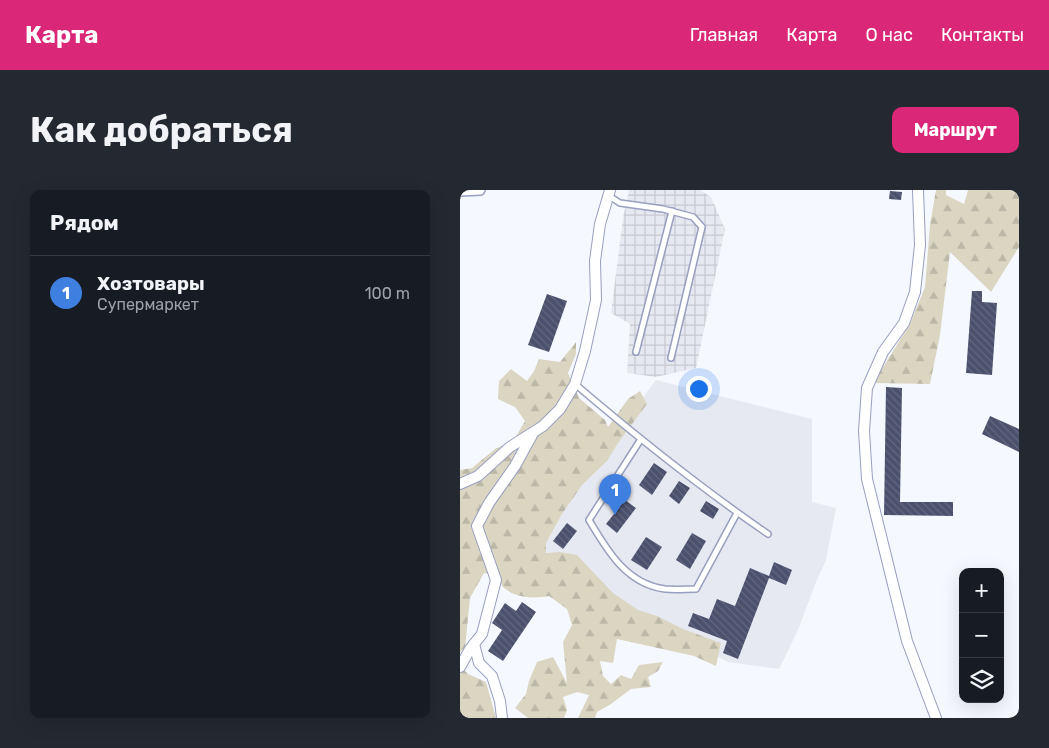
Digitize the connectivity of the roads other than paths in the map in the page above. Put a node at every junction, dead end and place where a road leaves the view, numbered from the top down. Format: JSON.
{"nodes":[{"id":1,"x":482,"y":190,"type":"edge"},
{"id":2,"x":918,"y":190,"type":"edge"},
{"id":3,"x":460,"y":192,"type":"edge"},
{"id":4,"x":609,"y":193,"type":"edge"},
{"id":5,"x":672,"y":211,"type":"junction"},
{"id":6,"x":636,"y":352,"type":"dead end"},
{"id":7,"x":671,"y":358,"type":"dead end"},
{"id":8,"x":575,"y":384,"type":"junction"},
{"id":9,"x":533,"y":433,"type":"junction"},
{"id":10,"x":641,"y":439,"type":"junction"},
{"id":11,"x":460,"y":484,"type":"edge"},
{"id":12,"x":737,"y":513,"type":"junction"},
{"id":13,"x":768,"y":534,"type":"dead end"},
{"id":14,"x":474,"y":644,"type":"junction"},
{"id":15,"x":460,"y":667,"type":"edge"},
{"id":16,"x":502,"y":718,"type":"edge"},
{"id":17,"x":936,"y":718,"type":"edge"}],
"edges":[{"from":1,"to":3,"type":"lane"},
{"from":2,"to":17,"type":"street"},
{"from":4,"to":5,"type":"lane"},
{"from":4,"to":8,"type":"street"},
{"from":5,"to":6,"type":"lane"},
{"from":5,"to":7,"type":"lane"},
{"from":8,"to":9,"type":"street"},
{"from":8,"to":10,"type":"lane"},
{"from":9,"to":11,"type":"street"},
{"from":9,"to":14,"type":"street"},
{"from":10,"to":12,"type":"lane"},
{"from":10,"to":12,"type":"lane"},
{"from":12,"to":13,"type":"lane"},
{"from":14,"to":15,"type":"street"},
{"from":14,"to":16,"type":"street"}]}
